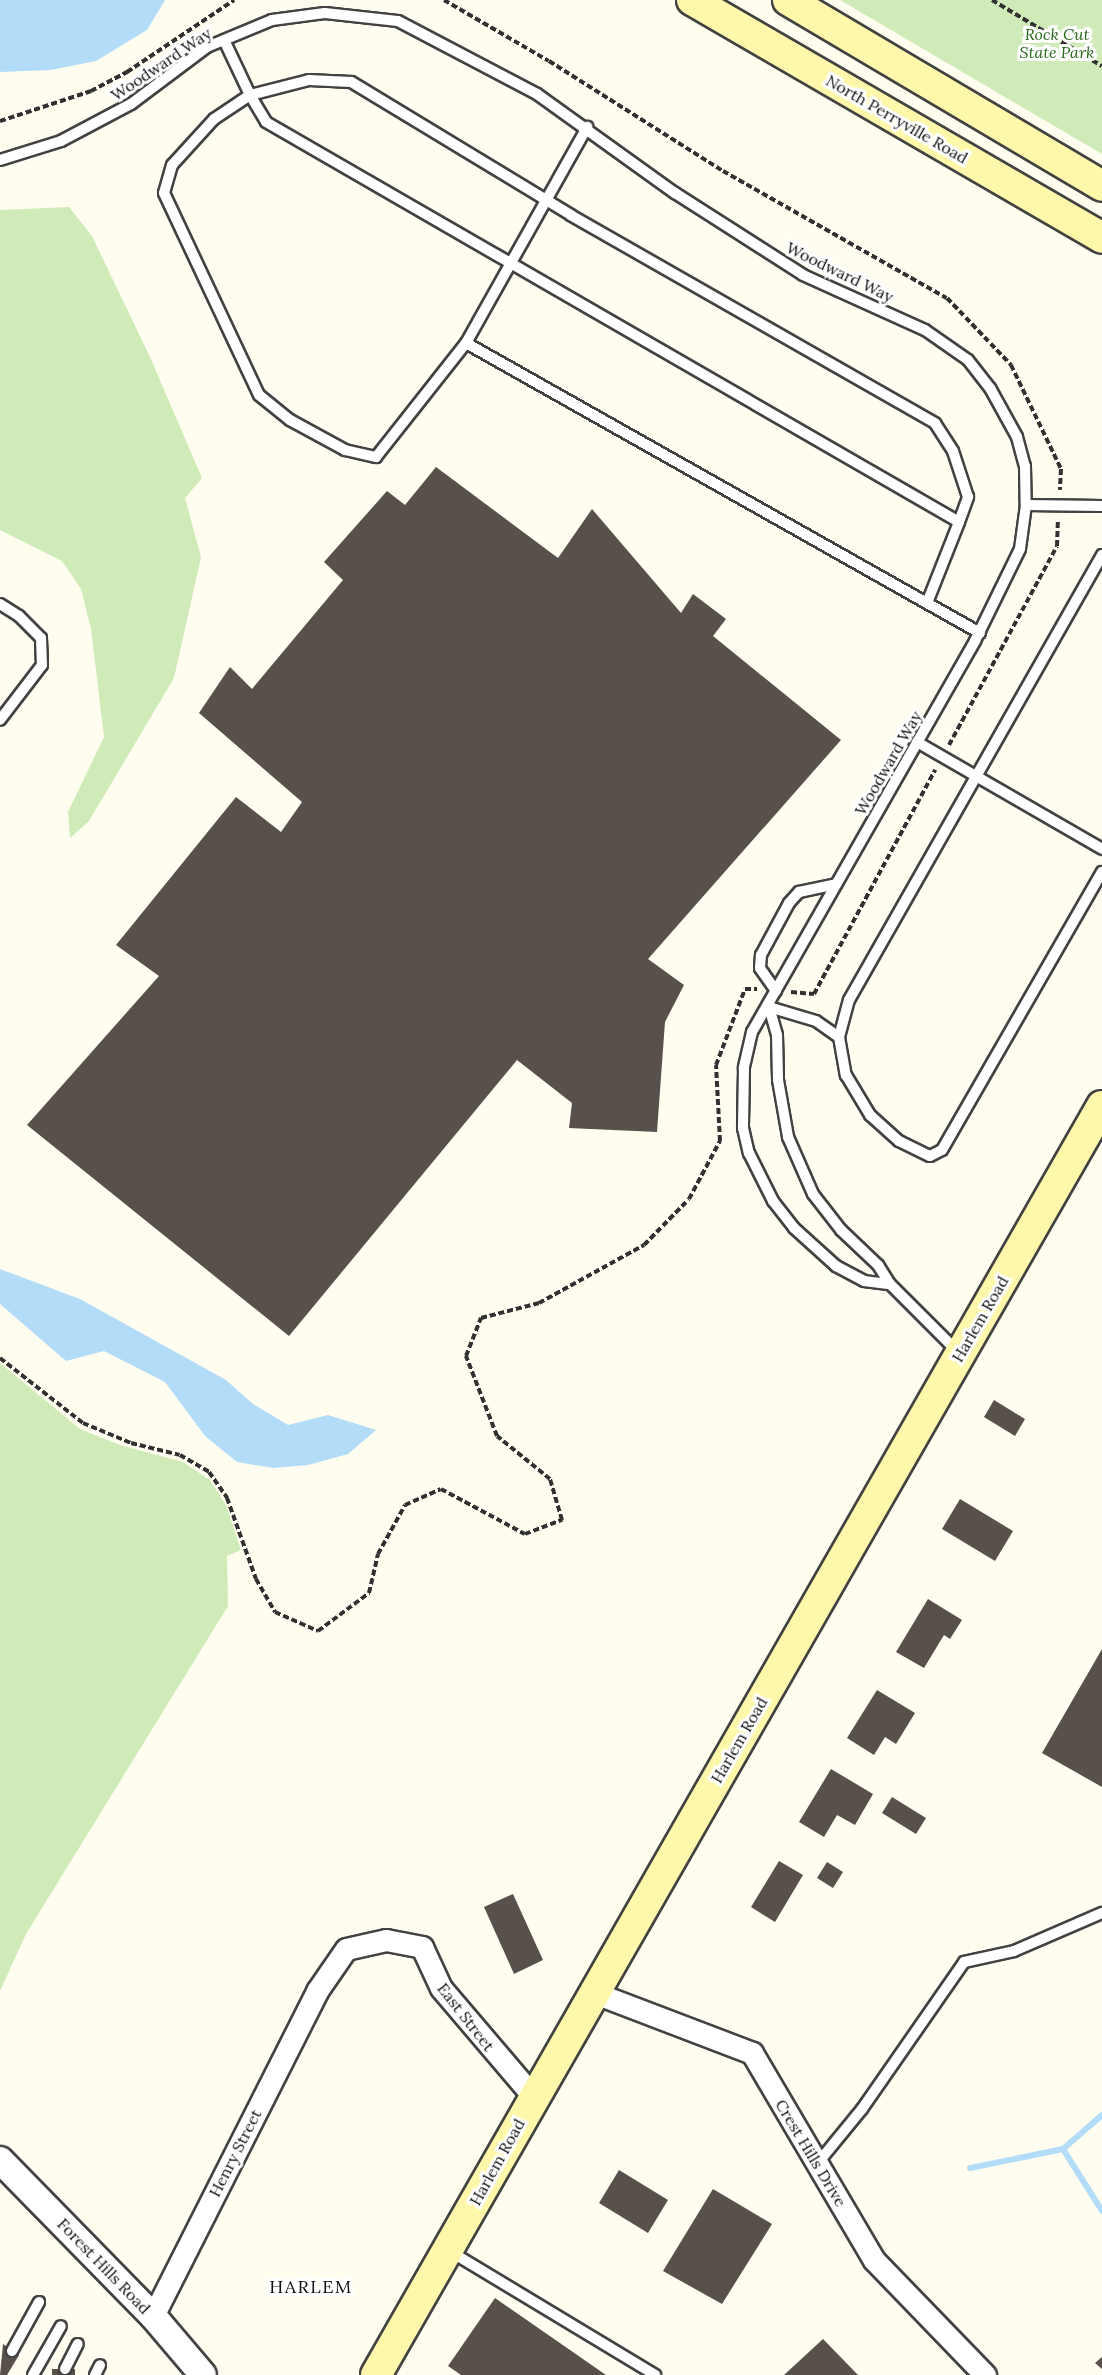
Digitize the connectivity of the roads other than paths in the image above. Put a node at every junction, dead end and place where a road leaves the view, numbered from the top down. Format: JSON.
{"nodes":[{"id":1,"x":692,"y":0,"type":"edge"},
{"id":2,"x":788,"y":0,"type":"edge"},
{"id":3,"x":224,"y":40,"type":"junction"},
{"id":4,"x":250,"y":95,"type":"junction"},
{"id":5,"x":588,"y":127,"type":"junction"},
{"id":6,"x":0,"y":160,"type":"edge"},
{"id":7,"x":1102,"y":186,"type":"edge"},
{"id":8,"x":547,"y":200,"type":"junction"},
{"id":9,"x":1102,"y":238,"type":"edge"},
{"id":10,"x":512,"y":262,"type":"junction"},
{"id":11,"x":466,"y":343,"type":"junction"},
{"id":12,"x":1026,"y":505,"type":"junction"},
{"id":13,"x":1102,"y":506,"type":"edge"},
{"id":14,"x":959,"y":522,"type":"junction"},
{"id":15,"x":1102,"y":555,"type":"edge"},
{"id":16,"x":927,"y":603,"type":"junction"},
{"id":17,"x":0,"y":604,"type":"edge"},
{"id":18,"x":980,"y":633,"type":"junction"},
{"id":19,"x":0,"y":720,"type":"edge"},
{"id":20,"x":917,"y":742,"type":"junction"},
{"id":21,"x":977,"y":777,"type":"junction"},
{"id":22,"x":1102,"y":849,"type":"edge"},
{"id":23,"x":1102,"y":872,"type":"edge"},
{"id":24,"x":836,"y":884,"type":"junction"},
{"id":25,"x":776,"y":990,"type":"junction"},
{"id":26,"x":769,"y":1006,"type":"junction"},
{"id":27,"x":839,"y":1038,"type":"junction"},
{"id":28,"x":1102,"y":1106,"type":"edge"},
{"id":29,"x":890,"y":1284,"type":"junction"},
{"id":30,"x":960,"y":1354,"type":"junction"},
{"id":31,"x":1102,"y":1913,"type":"edge"},
{"id":32,"x":317,"y":1991,"type":"joint"},
{"id":33,"x":594,"y":1993,"type":"junction"},
{"id":34,"x":533,"y":2096,"type":"junction"},
{"id":35,"x":0,"y":2160,"type":"edge"},
{"id":36,"x":817,"y":2164,"type":"junction"},
{"id":37,"x":448,"y":2249,"type":"junction"},
{"id":38,"x":39,"y":2302,"type":"dead end"},
{"id":39,"x":153,"y":2316,"type":"junction"},
{"id":40,"x":61,"y":2326,"type":"dead end"},
{"id":41,"x":78,"y":2344,"type":"dead end"},
{"id":42,"x":12,"y":2351,"type":"dead end"},
{"id":43,"x":66,"y":2369,"type":"dead end"},
{"id":44,"x":33,"y":2375,"type":"edge"},
{"id":45,"x":203,"y":2375,"type":"edge"},
{"id":46,"x":376,"y":2375,"type":"edge"},
{"id":47,"x":655,"y":2375,"type":"edge"},
{"id":48,"x":985,"y":2375,"type":"edge"}],
"edges":[{"from":1,"to":9,"type":"main road","name":"North Perryville Road"},
{"from":2,"to":7,"type":"main road"},
{"from":3,"to":4,"type":"lane"},
{"from":3,"to":5,"type":"lane","name":"Woodward Way"},
{"from":3,"to":6,"type":"lane","name":"Woodward Way"},
{"from":4,"to":8,"type":"lane"},
{"from":4,"to":10,"type":"lane"},
{"from":4,"to":11,"type":"lane"},
{"from":5,"to":8,"type":"lane"},
{"from":5,"to":12,"type":"lane","name":"Woodward Way"},
{"from":8,"to":10,"type":"lane"},
{"from":8,"to":14,"type":"lane"},
{"from":10,"to":11,"type":"lane"},
{"from":10,"to":14,"type":"lane"},
{"from":11,"to":16,"type":"lane"},
{"from":12,"to":13,"type":"lane"},
{"from":12,"to":18,"type":"lane","name":"Woodward Way"},
{"from":14,"to":16,"type":"lane"},
{"from":15,"to":21,"type":"lane"},
{"from":16,"to":18,"type":"lane"},
{"from":17,"to":19,"type":"lane"},
{"from":18,"to":20,"type":"lane","name":"Woodward Way"},
{"from":20,"to":21,"type":"lane"},
{"from":20,"to":24,"type":"lane","name":"Woodward Way"},
{"from":21,"to":22,"type":"lane"},
{"from":21,"to":27,"type":"lane"},
{"from":23,"to":27,"type":"lane"},
{"from":24,"to":25,"type":"lane","name":"Woodward Way"},
{"from":24,"to":25,"type":"lane"},
{"from":25,"to":26,"type":"lane","name":"Woodward Way"},
{"from":26,"to":27,"type":"lane"},
{"from":26,"to":29,"type":"lane"},
{"from":26,"to":29,"type":"lane","name":"Woodward Way"},
{"from":28,"to":30,"type":"main road","name":"Harlem Road"},
{"from":29,"to":30,"type":"lane"},
{"from":30,"to":33,"type":"main road","name":"Harlem Road"},
{"from":31,"to":36,"type":"lane"},
{"from":32,"to":34,"type":"street","name":"East Street"},
{"from":32,"to":39,"type":"street","name":"Henry Street"},
{"from":33,"to":34,"type":"main road","name":"Harlem Road"},
{"from":33,"to":36,"type":"street","name":"Crest Hills Drive"},
{"from":34,"to":37,"type":"main road","name":"Harlem Road"},
{"from":35,"to":39,"type":"street","name":"Forest Hills Road"},
{"from":36,"to":48,"type":"street","name":"Crest Hills Drive"},
{"from":37,"to":46,"type":"main road","name":"Harlem Road"},
{"from":37,"to":47,"type":"lane"},
{"from":38,"to":42,"type":"lane"},
{"from":39,"to":45,"type":"street","name":"Forest Hills Road"},
{"from":40,"to":44,"type":"lane"},
{"from":41,"to":43,"type":"lane"}]}
